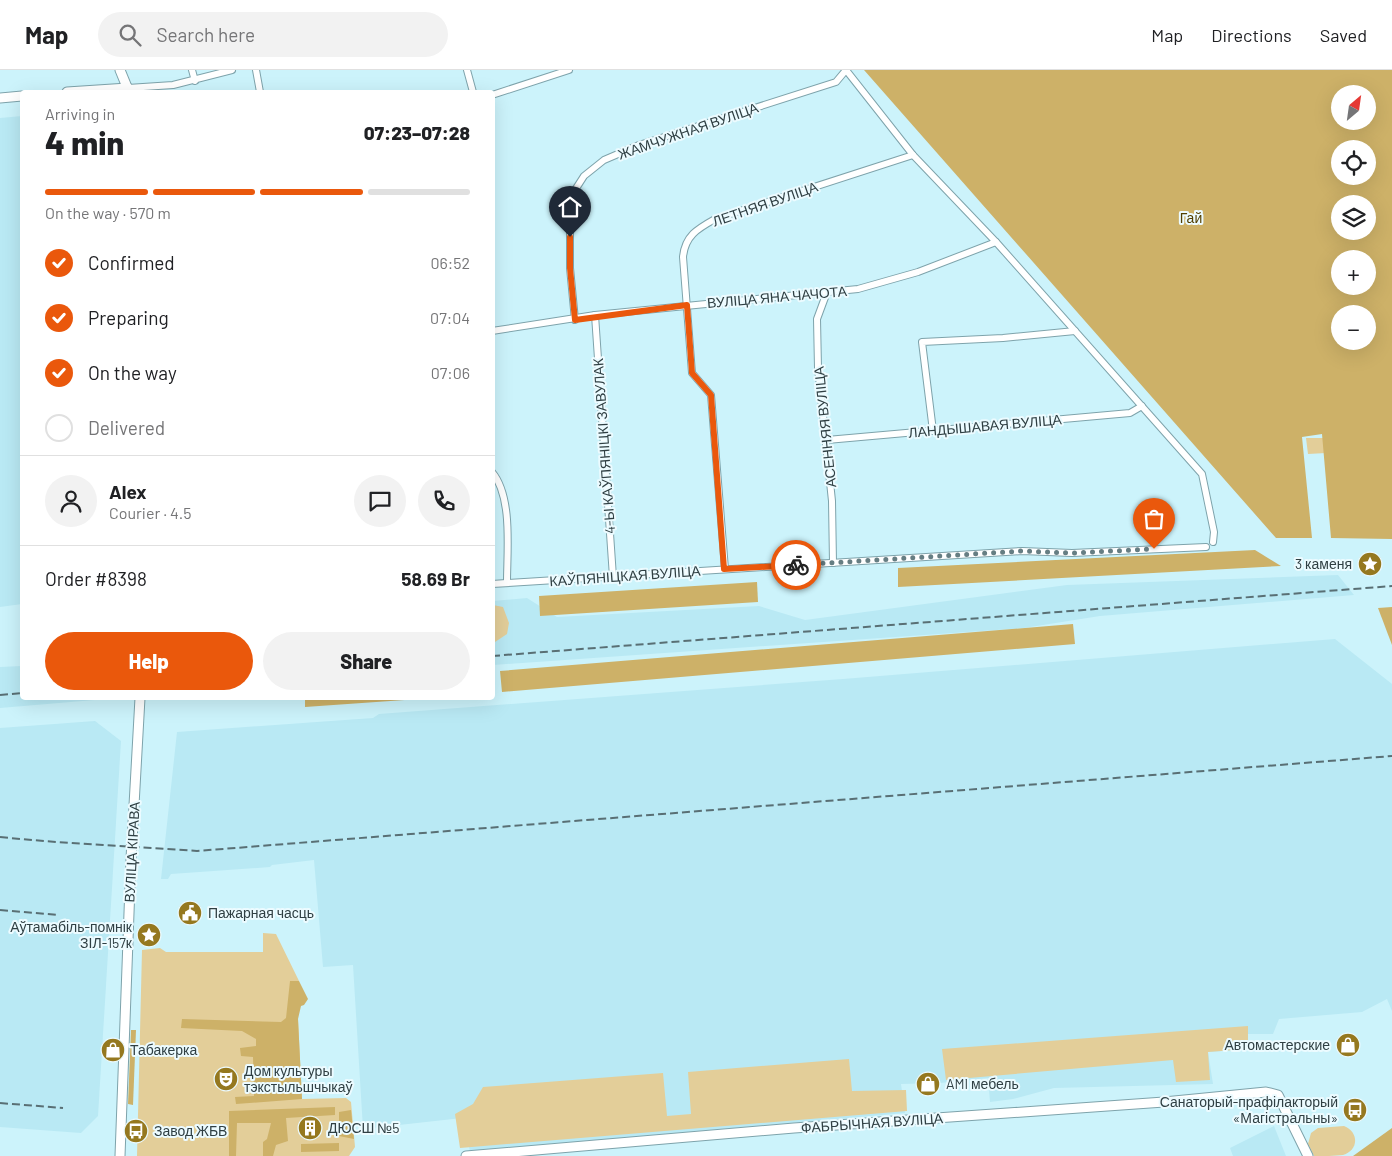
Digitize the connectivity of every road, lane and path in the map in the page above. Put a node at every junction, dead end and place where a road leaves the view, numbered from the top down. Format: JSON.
{"nodes":[{"id":1,"x":120,"y":70,"type":"edge"},
{"id":2,"x":192,"y":70,"type":"edge"},
{"id":3,"x":232,"y":70,"type":"edge"},
{"id":4,"x":256,"y":70,"type":"edge"},
{"id":5,"x":467,"y":70,"type":"edge"},
{"id":6,"x":569,"y":70,"type":"edge"},
{"id":7,"x":846,"y":70,"type":"edge"},
{"id":8,"x":195,"y":81,"type":"junction"},
{"id":9,"x":129,"y":90,"type":"edge"},
{"id":10,"x":260,"y":90,"type":"edge"},
{"id":11,"x":472,"y":90,"type":"edge"},
{"id":12,"x":495,"y":94,"type":"edge"},
{"id":13,"x":20,"y":96,"type":"edge"},
{"id":14,"x":0,"y":98,"type":"edge"},
{"id":15,"x":913,"y":155,"type":"junction"},
{"id":16,"x":996,"y":242,"type":"junction"},
{"id":17,"x":827,"y":292,"type":"junction"},
{"id":18,"x":687,"y":305,"type":"junction"},
{"id":19,"x":595,"y":316,"type":"junction"},
{"id":20,"x":575,"y":320,"type":"junction"},
{"id":21,"x":1075,"y":330,"type":"junction"},
{"id":22,"x":495,"y":331,"type":"edge"},
{"id":23,"x":1142,"y":406,"type":"junction"},
{"id":24,"x":933,"y":431,"type":"junction"},
{"id":25,"x":827,"y":440,"type":"junction"},
{"id":26,"x":495,"y":478,"type":"edge"},
{"id":27,"x":1213,"y":542,"type":"dead end"},
{"id":28,"x":1206,"y":547,"type":"dead end"},
{"id":29,"x":833,"y":563,"type":"junction"},
{"id":30,"x":724,"y":569,"type":"junction"},
{"id":31,"x":613,"y":577,"type":"junction"},
{"id":32,"x":507,"y":582,"type":"junction"},
{"id":33,"x":495,"y":584,"type":"edge"},
{"id":34,"x":140,"y":700,"type":"edge"},
{"id":35,"x":120,"y":1156,"type":"edge"},
{"id":36,"x":466,"y":1156,"type":"edge"},
{"id":37,"x":1308,"y":1156,"type":"edge"}],
"edges":[{"from":1,"to":9,"type":"main road"},
{"from":2,"to":8,"type":"street"},
{"from":3,"to":8,"type":"street"},
{"from":4,"to":10,"type":"street"},
{"from":5,"to":11,"type":"street"},
{"from":6,"to":12,"type":"street"},
{"from":7,"to":15,"type":"street"},
{"from":7,"to":20,"type":"street","name":"ЖАМЧУЖНАЯ ВУЛІЦА"},
{"from":8,"to":9,"type":"street"},
{"from":13,"to":14,"type":"main road"},
{"from":15,"to":16,"type":"street"},
{"from":15,"to":18,"type":"street","name":"ЛЕТНЯЯ ВУЛІЦА"},
{"from":16,"to":17,"type":"street","name":"ВУЛІЦА ЯНА ЧАЧОТА"},
{"from":16,"to":21,"type":"street"},
{"from":17,"to":18,"type":"street","name":"ВУЛІЦА ЯНА ЧАЧОТА"},
{"from":17,"to":25,"type":"street","name":"АСЕННЯЯ ВУЛІЦА"},
{"from":18,"to":19,"type":"street","name":"ВУЛІЦА ЯНА ЧАЧОТА"},
{"from":18,"to":30,"type":"street","name":"ЛЕТНЯЯ ВУЛІЦА"},
{"from":19,"to":20,"type":"street","name":"ВУЛІЦА ЯНА ЧАЧОТА"},
{"from":19,"to":31,"type":"street","name":"4-Ы КАЎПЯНІЦКІ ЗАВУЛАК"},
{"from":20,"to":22,"type":"street","name":"ВУЛІЦА ЯНА ЧАЧОТА"},
{"from":21,"to":23,"type":"street"},
{"from":21,"to":24,"type":"street"},
{"from":23,"to":24,"type":"street","name":"ЛАНДЫШАВАЯ ВУЛІЦА"},
{"from":23,"to":27,"type":"street"},
{"from":24,"to":25,"type":"street","name":"ЛАНДЫШАВАЯ ВУЛІЦА"},
{"from":25,"to":29,"type":"street","name":"АСЕННЯЯ ВУЛІЦА"},
{"from":26,"to":32,"type":"street"},
{"from":28,"to":29,"type":"street","name":"КАЎПЯНІЦКАЯ ВУЛІЦА"},
{"from":29,"to":30,"type":"street","name":"КАЎПЯНІЦКАЯ ВУЛІЦА"},
{"from":30,"to":31,"type":"street","name":"КАЎПЯНІЦКАЯ ВУЛІЦА"},
{"from":31,"to":32,"type":"street","name":"КАЎПЯНІЦКАЯ ВУЛІЦА"},
{"from":32,"to":33,"type":"street","name":"КАЎПЯНІЦКАЯ ВУЛІЦА"},
{"from":34,"to":35,"type":"main road","name":"ВУЛІЦА КІРАВА"},
{"from":36,"to":37,"type":"main road","name":"ФАБРЫЧНАЯ ВУЛІЦА"}]}
